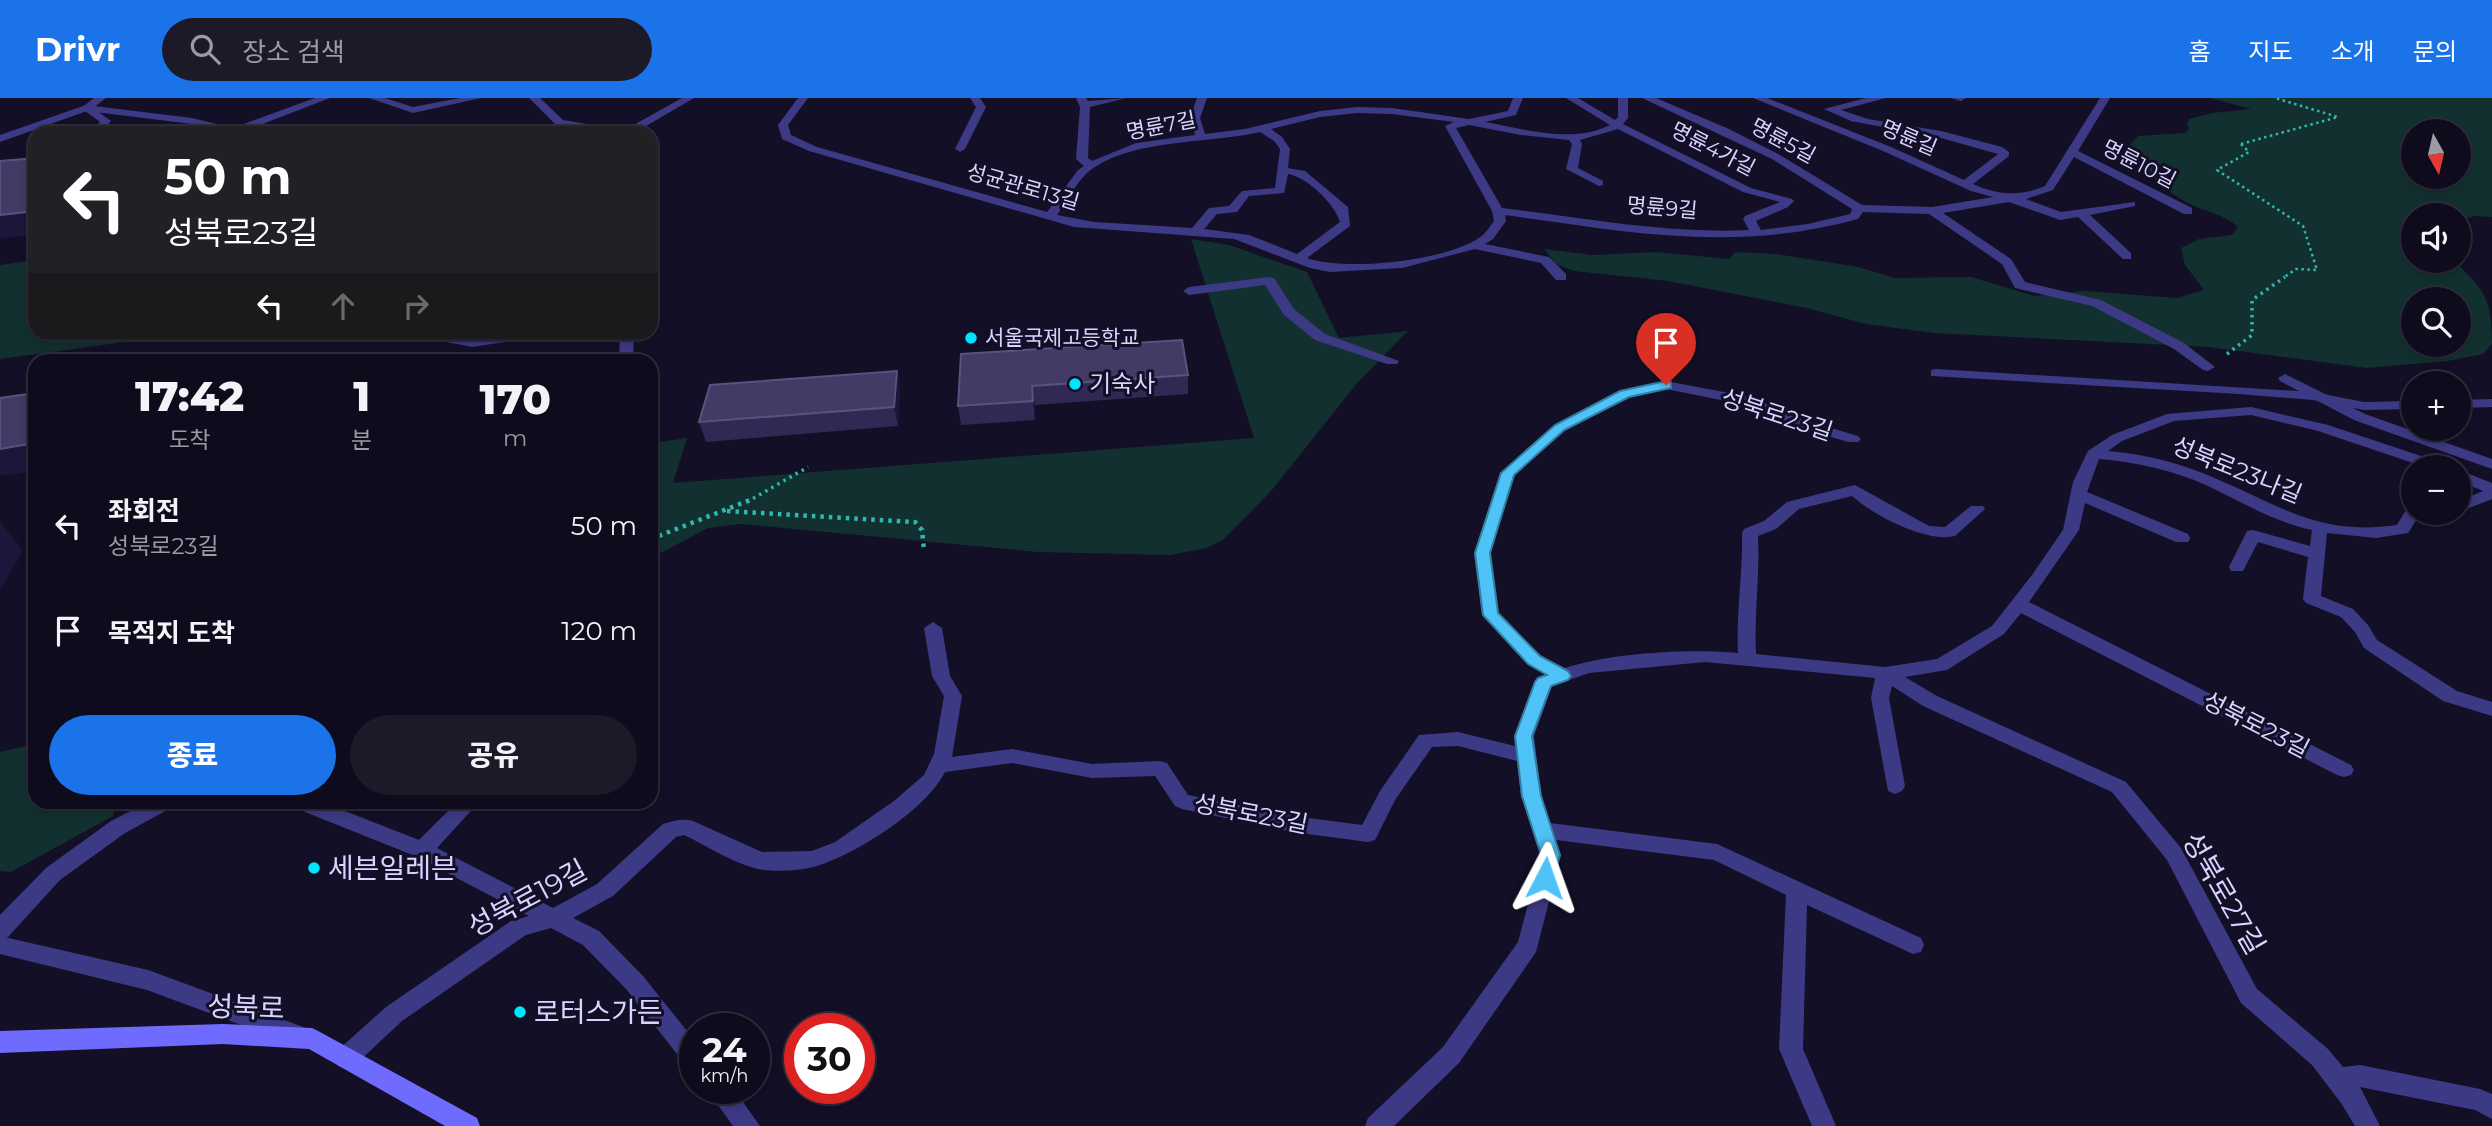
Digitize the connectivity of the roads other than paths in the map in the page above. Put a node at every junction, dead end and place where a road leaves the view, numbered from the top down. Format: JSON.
{"nodes":[{"id":1,"x":101,"y":98,"type":"edge"},
{"id":2,"x":325,"y":98,"type":"edge"},
{"id":3,"x":374,"y":98,"type":"edge"},
{"id":4,"x":476,"y":98,"type":"edge"},
{"id":5,"x":534,"y":98,"type":"edge"},
{"id":6,"x":689,"y":98,"type":"edge"},
{"id":7,"x":803,"y":98,"type":"edge"},
{"id":8,"x":975,"y":98,"type":"edge"},
{"id":9,"x":1122,"y":98,"type":"edge"},
{"id":10,"x":1202,"y":98,"type":"edge"},
{"id":11,"x":1518,"y":98,"type":"edge"},
{"id":12,"x":1571,"y":98,"type":"edge"},
{"id":13,"x":1623,"y":98,"type":"edge"},
{"id":14,"x":1647,"y":98,"type":"edge"},
{"id":15,"x":1758,"y":98,"type":"edge"},
{"id":16,"x":1881,"y":98,"type":"edge"},
{"id":17,"x":1955,"y":98,"type":"edge"},
{"id":18,"x":1961,"y":98,"type":"edge"},
{"id":19,"x":2105,"y":98,"type":"edge"},
{"id":20,"x":1083,"y":101,"type":"edge"},
{"id":21,"x":1415,"y":101,"type":"dead end"},
{"id":22,"x":85,"y":103,"type":"edge"},
{"id":23,"x":1830,"y":109,"type":"junction"},
{"id":24,"x":1410,"y":113,"type":"junction"},
{"id":25,"x":1802,"y":116,"type":"junction"},
{"id":26,"x":1468,"y":122,"type":"junction"},
{"id":27,"x":1616,"y":125,"type":"junction"},
{"id":28,"x":28,"y":126,"type":"edge"},
{"id":29,"x":29,"y":126,"type":"edge"},
{"id":30,"x":102,"y":126,"type":"edge"},
{"id":31,"x":213,"y":126,"type":"edge"},
{"id":32,"x":254,"y":126,"type":"edge"},
{"id":33,"x":579,"y":126,"type":"edge"},
{"id":34,"x":640,"y":126,"type":"edge"},
{"id":35,"x":1262,"y":128,"type":"junction"},
{"id":36,"x":1202,"y":137,"type":"junction"},
{"id":37,"x":1573,"y":137,"type":"junction"},
{"id":38,"x":0,"y":138,"type":"edge"},
{"id":39,"x":960,"y":149,"type":"dead end"},
{"id":40,"x":2072,"y":152,"type":"junction"},
{"id":41,"x":1092,"y":166,"type":"junction"},
{"id":42,"x":1283,"y":170,"type":"junction"},
{"id":43,"x":1599,"y":183,"type":"dead end"},
{"id":44,"x":1965,"y":184,"type":"junction"},
{"id":45,"x":2005,"y":197,"type":"junction"},
{"id":46,"x":2131,"y":204,"type":"dead end"},
{"id":47,"x":1859,"y":208,"type":"junction"},
{"id":48,"x":1498,"y":211,"type":"junction"},
{"id":49,"x":1932,"y":211,"type":"junction"},
{"id":50,"x":2188,"y":211,"type":"dead end"},
{"id":51,"x":2082,"y":214,"type":"junction"},
{"id":52,"x":1051,"y":215,"type":"junction"},
{"id":53,"x":1195,"y":232,"type":"junction"},
{"id":54,"x":1756,"y":232,"type":"junction"},
{"id":55,"x":1472,"y":245,"type":"junction"},
{"id":56,"x":2127,"y":256,"type":"dead end"},
{"id":57,"x":1299,"y":258,"type":"junction"},
{"id":58,"x":1560,"y":277,"type":"dead end"},
{"id":59,"x":1189,"y":291,"type":"dead end"},
{"id":60,"x":456,"y":340,"type":"edge"},
{"id":61,"x":492,"y":340,"type":"edge"},
{"id":62,"x":1392,"y":361,"type":"dead end"},
{"id":63,"x":2208,"y":367,"type":"road end"},
{"id":64,"x":1936,"y":373,"type":"dead end"},
{"id":65,"x":2285,"y":378,"type":"dead end"},
{"id":66,"x":2313,"y":397,"type":"junction"},
{"id":67,"x":2492,"y":403,"type":"edge"},
{"id":68,"x":2471,"y":404,"type":"edge"},
{"id":69,"x":2401,"y":405,"type":"edge"},
{"id":70,"x":1853,"y":439,"type":"dead end"},
{"id":71,"x":2093,"y":454,"type":"junction"},
{"id":72,"x":2404,"y":455,"type":"edge"},
{"id":73,"x":2492,"y":464,"type":"edge"},
{"id":74,"x":2471,"y":481,"type":"edge"},
{"id":75,"x":2492,"y":491,"type":"edge"},
{"id":76,"x":2078,"y":494,"type":"junction"},
{"id":77,"x":2471,"y":501,"type":"edge"},
{"id":78,"x":1977,"y":509,"type":"dead end"},
{"id":79,"x":2405,"y":525,"type":"edge"},
{"id":80,"x":2320,"y":527,"type":"junction"},
{"id":81,"x":2182,"y":538,"type":"dead end"},
{"id":82,"x":2317,"y":554,"type":"junction"},
{"id":83,"x":2237,"y":567,"type":"dead end"},
{"id":84,"x":2018,"y":604,"type":"junction"},
{"id":85,"x":933,"y":628,"type":"dead end"},
{"id":86,"x":1747,"y":660,"type":"junction"},
{"id":87,"x":1885,"y":673,"type":"junction"},
{"id":88,"x":1563,"y":676,"type":"junction"},
{"id":89,"x":2492,"y":709,"type":"edge"},
{"id":90,"x":1526,"y":756,"type":"junction"},
{"id":91,"x":939,"y":766,"type":"junction"},
{"id":92,"x":2344,"y":770,"type":"dead end"},
{"id":93,"x":1895,"y":786,"type":"dead end"},
{"id":94,"x":151,"y":809,"type":"edge"},
{"id":95,"x":320,"y":809,"type":"edge"},
{"id":96,"x":462,"y":809,"type":"edge"},
{"id":97,"x":1543,"y":830,"type":"junction"},
{"id":98,"x":422,"y":850,"type":"junction"},
{"id":99,"x":1797,"y":890,"type":"junction"},
{"id":100,"x":553,"y":918,"type":"junction"},
{"id":101,"x":0,"y":930,"type":"edge"},
{"id":102,"x":0,"y":945,"type":"edge"},
{"id":103,"x":1913,"y":945,"type":"dead end"},
{"id":104,"x":679,"y":1039,"type":"edge"},
{"id":105,"x":312,"y":1040,"type":"junction"},
{"id":106,"x":0,"y":1042,"type":"edge"},
{"id":107,"x":346,"y":1058,"type":"junction"},
{"id":108,"x":2338,"y":1079,"type":"junction"},
{"id":109,"x":731,"y":1104,"type":"edge"},
{"id":110,"x":2492,"y":1108,"type":"edge"},
{"id":111,"x":468,"y":1126,"type":"edge"},
{"id":112,"x":748,"y":1126,"type":"edge"},
{"id":113,"x":1377,"y":1126,"type":"edge"},
{"id":114,"x":1824,"y":1126,"type":"edge"},
{"id":115,"x":2368,"y":1126,"type":"edge"}],
"edges":[{"from":1,"to":22,"type":"street"},
{"from":2,"to":32,"type":"street"},
{"from":3,"to":4,"type":"street"},
{"from":5,"to":33,"type":"street"},
{"from":6,"to":34,"type":"street"},
{"from":7,"to":52,"type":"street","name":"성균관로13길"},
{"from":8,"to":39,"type":"street","name":"성균관로13길"},
{"from":9,"to":20,"type":"street"},
{"from":10,"to":36,"type":"street"},
{"from":11,"to":26,"type":"street"},
{"from":12,"to":27,"type":"street","name":"명륜4가길"},
{"from":13,"to":27,"type":"street"},
{"from":14,"to":47,"type":"street","name":"명륜5길"},
{"from":15,"to":25,"type":"street","name":"명륜길"},
{"from":16,"to":23,"type":"street"},
{"from":17,"to":18,"type":"street"},
{"from":19,"to":40,"type":"street","name":"명륜10길"},
{"from":20,"to":41,"type":"street"},
{"from":21,"to":24,"type":"street"},
{"from":22,"to":29,"type":"street"},
{"from":22,"to":30,"type":"street"},
{"from":22,"to":31,"type":"street"},
{"from":23,"to":25,"type":"street"},
{"from":23,"to":44,"type":"street"},
{"from":24,"to":26,"type":"street","name":"명륜7길"},
{"from":24,"to":35,"type":"street","name":"명륜7길"},
{"from":25,"to":44,"type":"street","name":"명륜길"},
{"from":26,"to":37,"type":"street","name":"명륜7길"},
{"from":26,"to":48,"type":"street"},
{"from":27,"to":37,"type":"street","name":"명륜7길"},
{"from":27,"to":54,"type":"street","name":"명륜4가길"},
{"from":28,"to":38,"type":"street"},
{"from":35,"to":36,"type":"street","name":"명륜7길"},
{"from":35,"to":42,"type":"street"},
{"from":36,"to":41,"type":"street","name":"명륜7길"},
{"from":37,"to":43,"type":"street"},
{"from":40,"to":45,"type":"street","name":"명륜10길"},
{"from":40,"to":50,"type":"street","name":"명륜10길"},
{"from":41,"to":52,"type":"street","name":"명륜7길"},
{"from":42,"to":53,"type":"street"},
{"from":42,"to":57,"type":"street"},
{"from":44,"to":45,"type":"street","name":"명륜길"},
{"from":45,"to":49,"type":"street","name":"명륜9길"},
{"from":45,"to":51,"type":"street","name":"명륜10길"},
{"from":46,"to":51,"type":"street","name":"명륜10길"},
{"from":47,"to":49,"type":"street","name":"명륜9길"},
{"from":47,"to":54,"type":"street","name":"명륜9길"},
{"from":48,"to":54,"type":"street","name":"명륜9길"},
{"from":48,"to":55,"type":"street","name":"성균관로13길"},
{"from":49,"to":63,"type":"street"},
{"from":51,"to":56,"type":"street"},
{"from":52,"to":53,"type":"street","name":"성균관로13길"},
{"from":53,"to":57,"type":"street","name":"성균관로13길"},
{"from":55,"to":57,"type":"street","name":"성균관로13길"},
{"from":55,"to":58,"type":"street","name":"성균관로13길"},
{"from":59,"to":62,"type":"street"},
{"from":60,"to":61,"type":"street"},
{"from":64,"to":66,"type":"street"},
{"from":65,"to":66,"type":"street"},
{"from":66,"to":69,"type":"street"},
{"from":66,"to":73,"type":"street"},
{"from":67,"to":68,"type":"street"},
{"from":70,"to":88,"type":"street","name":"성북로23길"},
{"from":71,"to":72,"type":"street"},
{"from":71,"to":76,"type":"street"},
{"from":71,"to":80,"type":"street","name":"성북로23나길"},
{"from":74,"to":75,"type":"street"},
{"from":75,"to":77,"type":"street"},
{"from":76,"to":81,"type":"street"},
{"from":76,"to":84,"type":"street"},
{"from":78,"to":86,"type":"street"},
{"from":79,"to":80,"type":"street","name":"성북로23나길"},
{"from":80,"to":82,"type":"street","name":"성북로23나길"},
{"from":82,"to":83,"type":"street","name":"성북로23나길"},
{"from":82,"to":89,"type":"street","name":"성북로23나길"},
{"from":84,"to":87,"type":"street"},
{"from":84,"to":92,"type":"street","name":"성북로23길"},
{"from":85,"to":91,"type":"street","name":"성북로19길"},
{"from":86,"to":87,"type":"street"},
{"from":86,"to":88,"type":"street"},
{"from":87,"to":93,"type":"street"},
{"from":87,"to":108,"type":"street","name":"성북로27길"},
{"from":88,"to":90,"type":"street"},
{"from":90,"to":91,"type":"street","name":"성북로23길"},
{"from":90,"to":97,"type":"street"},
{"from":91,"to":100,"type":"street","name":"성북로19길"},
{"from":94,"to":101,"type":"street"},
{"from":95,"to":98,"type":"street"},
{"from":96,"to":98,"type":"street"},
{"from":97,"to":99,"type":"street"},
{"from":97,"to":113,"type":"street"},
{"from":98,"to":100,"type":"street"},
{"from":99,"to":103,"type":"street"},
{"from":99,"to":114,"type":"street"},
{"from":100,"to":104,"type":"street"},
{"from":100,"to":107,"type":"street","name":"성북로19길"},
{"from":102,"to":105,"type":"street"},
{"from":105,"to":106,"type":"main road","name":"성북로"},
{"from":105,"to":107,"type":"main road","name":"성북로"},
{"from":107,"to":111,"type":"main road","name":"성북로"},
{"from":108,"to":110,"type":"street"},
{"from":108,"to":115,"type":"street","name":"성북로27길"},
{"from":109,"to":112,"type":"street"}]}
